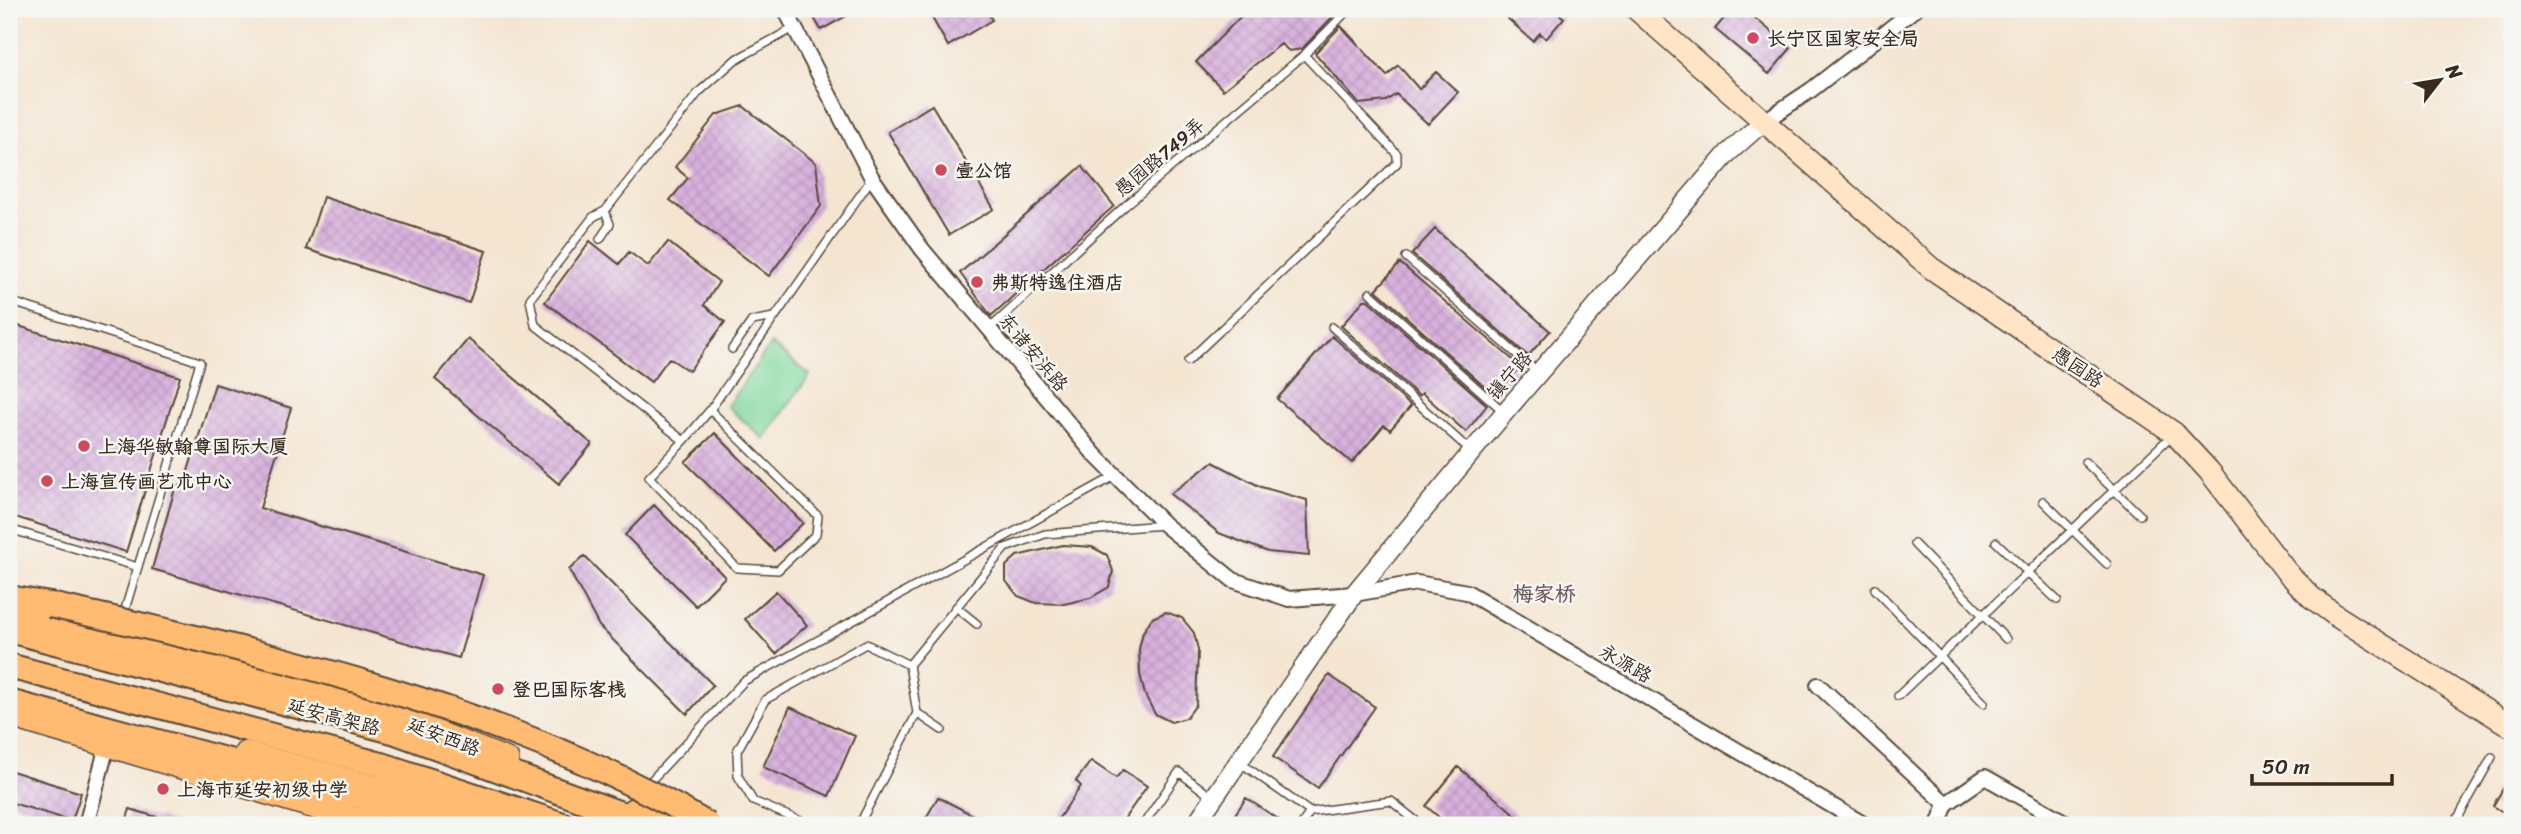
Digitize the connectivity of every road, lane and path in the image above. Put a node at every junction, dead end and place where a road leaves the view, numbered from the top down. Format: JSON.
{"nodes":[{"id":1,"x":785,"y":9,"type":"edge"},
{"id":2,"x":1349,"y":9,"type":"edge"},
{"id":3,"x":1636,"y":9,"type":"edge"},
{"id":4,"x":1915,"y":9,"type":"edge"},
{"id":5,"x":794,"y":28,"type":"junction"},
{"id":6,"x":1304,"y":55,"type":"junction"},
{"id":7,"x":1763,"y":122,"type":"junction"},
{"id":8,"x":872,"y":178,"type":"junction"},
{"id":9,"x":605,"y":211,"type":"junction"},
{"id":10,"x":600,"y":239,"type":"dead end"},
{"id":11,"x":1406,"y":257,"type":"dead end"},
{"id":12,"x":1370,"y":293,"type":"dead end"},
{"id":13,"x":9,"y":301,"type":"edge"},
{"id":14,"x":774,"y":317,"type":"junction"},
{"id":15,"x":1332,"y":327,"type":"dead end"},
{"id":16,"x":989,"y":329,"type":"junction"},
{"id":17,"x":732,"y":349,"type":"dead end"},
{"id":18,"x":1188,"y":361,"type":"dead end"},
{"id":19,"x":1539,"y":373,"type":"junction"},
{"id":20,"x":710,"y":410,"type":"junction"},
{"id":21,"x":1505,"y":412,"type":"junction"},
{"id":22,"x":2174,"y":433,"type":"junction"},
{"id":23,"x":684,"y":440,"type":"junction"},
{"id":24,"x":1472,"y":452,"type":"junction"},
{"id":25,"x":2085,"y":462,"type":"dead end"},
{"id":26,"x":1116,"y":476,"type":"junction"},
{"id":27,"x":2115,"y":490,"type":"junction"},
{"id":28,"x":2043,"y":501,"type":"dead end"},
{"id":29,"x":2140,"y":515,"type":"dead end"},
{"id":30,"x":1165,"y":525,"type":"junction"},
{"id":31,"x":9,"y":529,"type":"edge"},
{"id":32,"x":2073,"y":531,"type":"junction"},
{"id":33,"x":1996,"y":542,"type":"dead end"},
{"id":34,"x":1914,"y":544,"type":"dead end"},
{"id":35,"x":2107,"y":564,"type":"dead end"},
{"id":36,"x":138,"y":567,"type":"junction"},
{"id":37,"x":2028,"y":573,"type":"junction"},
{"id":38,"x":1875,"y":589,"type":"dead end"},
{"id":39,"x":1354,"y":594,"type":"junction"},
{"id":40,"x":9,"y":598,"type":"edge"},
{"id":41,"x":2057,"y":600,"type":"dead end"},
{"id":42,"x":9,"y":607,"type":"edge"},
{"id":43,"x":956,"y":607,"type":"junction"},
{"id":44,"x":1984,"y":615,"type":"junction"},
{"id":45,"x":977,"y":624,"type":"dead end"},
{"id":46,"x":9,"y":630,"type":"edge"},
{"id":47,"x":117,"y":637,"type":"junction"},
{"id":48,"x":2006,"y":639,"type":"dead end"},
{"id":49,"x":1942,"y":656,"type":"junction"},
{"id":50,"x":909,"y":665,"type":"junction"},
{"id":51,"x":9,"y":666,"type":"edge"},
{"id":52,"x":1818,"y":685,"type":"dead end"},
{"id":53,"x":1898,"y":696,"type":"dead end"},
{"id":54,"x":9,"y":699,"type":"edge"},
{"id":55,"x":1984,"y":703,"type":"dead end"},
{"id":56,"x":9,"y":710,"type":"edge"},
{"id":57,"x":917,"y":713,"type":"junction"},
{"id":58,"x":2509,"y":729,"type":"edge"},
{"id":59,"x":942,"y":730,"type":"dead end"},
{"id":60,"x":105,"y":736,"type":"junction"},
{"id":61,"x":2492,"y":757,"type":"dead end"},
{"id":62,"x":1238,"y":761,"type":"junction"},
{"id":63,"x":1213,"y":798,"type":"junction"},
{"id":64,"x":1946,"y":804,"type":"junction"},
{"id":65,"x":625,"y":807,"type":"junction"},
{"id":66,"x":1310,"y":812,"type":"junction"},
{"id":67,"x":454,"y":820,"type":"edge"},
{"id":68,"x":86,"y":825,"type":"edge"},
{"id":69,"x":375,"y":825,"type":"edge"},
{"id":70,"x":517,"y":825,"type":"edge"},
{"id":71,"x":563,"y":825,"type":"edge"},
{"id":72,"x":651,"y":825,"type":"edge"},
{"id":73,"x":672,"y":825,"type":"edge"},
{"id":74,"x":708,"y":825,"type":"edge"},
{"id":75,"x":810,"y":825,"type":"edge"},
{"id":76,"x":859,"y":825,"type":"edge"},
{"id":77,"x":1143,"y":825,"type":"edge"},
{"id":78,"x":1195,"y":825,"type":"edge"},
{"id":79,"x":1301,"y":825,"type":"edge"},
{"id":80,"x":1421,"y":825,"type":"edge"},
{"id":81,"x":1865,"y":825,"type":"edge"},
{"id":82,"x":1938,"y":825,"type":"edge"},
{"id":83,"x":2070,"y":825,"type":"edge"},
{"id":84,"x":2454,"y":825,"type":"edge"}],
"edges":[{"from":1,"to":5,"type":"street","name":"东诸安浜路"},
{"from":2,"to":6,"type":"lane","name":"愚园路749弄"},
{"from":3,"to":7,"type":"main road","name":"愚园路"},
{"from":4,"to":7,"type":"street","name":"镇宁路"},
{"from":5,"to":8,"type":"street","name":"东诸安浜路"},
{"from":5,"to":9,"type":"lane"},
{"from":6,"to":16,"type":"lane","name":"愚园路749弄"},
{"from":6,"to":18,"type":"lane"},
{"from":7,"to":19,"type":"street","name":"镇宁路"},
{"from":7,"to":22,"type":"main road","name":"愚园路"},
{"from":8,"to":14,"type":"lane"},
{"from":8,"to":16,"type":"street","name":"东诸安浜路"},
{"from":9,"to":10,"type":"lane"},
{"from":9,"to":23,"type":"lane"},
{"from":11,"to":19,"type":"lane"},
{"from":12,"to":21,"type":"lane"},
{"from":13,"to":36,"type":"lane"},
{"from":14,"to":17,"type":"lane"},
{"from":14,"to":20,"type":"lane"},
{"from":15,"to":24,"type":"lane"},
{"from":16,"to":26,"type":"street","name":"东诸安浜路"},
{"from":19,"to":21,"type":"street","name":"镇宁路"},
{"from":20,"to":23,"type":"lane"},
{"from":20,"to":23,"type":"lane"},
{"from":21,"to":24,"type":"street","name":"镇宁路"},
{"from":22,"to":27,"type":"lane"},
{"from":22,"to":58,"type":"main road","name":"愚园路"},
{"from":24,"to":39,"type":"street","name":"镇宁路"},
{"from":25,"to":27,"type":"lane"},
{"from":26,"to":30,"type":"street","name":"东诸安浜路"},
{"from":26,"to":65,"type":"lane"},
{"from":27,"to":29,"type":"lane"},
{"from":27,"to":32,"type":"lane"},
{"from":28,"to":32,"type":"lane"},
{"from":30,"to":39,"type":"street","name":"东诸安浜路"},
{"from":30,"to":43,"type":"lane"},
{"from":31,"to":36,"type":"lane"},
{"from":32,"to":35,"type":"lane"},
{"from":32,"to":37,"type":"lane"},
{"from":33,"to":37,"type":"lane"},
{"from":34,"to":44,"type":"lane"},
{"from":36,"to":47,"type":"lane"},
{"from":37,"to":41,"type":"lane"},
{"from":37,"to":44,"type":"lane"},
{"from":38,"to":49,"type":"lane"},
{"from":39,"to":62,"type":"street","name":"镇宁路"},
{"from":39,"to":81,"type":"street","name":"永源路"},
{"from":40,"to":74,"type":"highway","bridge":true},
{"from":42,"to":47,"type":"main road","name":"延安西路"},
{"from":43,"to":45,"type":"lane"},
{"from":43,"to":50,"type":"lane"},
{"from":44,"to":48,"type":"lane"},
{"from":44,"to":49,"type":"lane"},
{"from":46,"to":72,"type":"highway","name":"延安高架路"},
{"from":47,"to":65,"type":"main road","name":"延安西路"},
{"from":49,"to":53,"type":"lane"},
{"from":49,"to":55,"type":"lane"},
{"from":50,"to":57,"type":"lane"},
{"from":50,"to":75,"type":"lane"},
{"from":51,"to":71,"type":"highway","name":"延安高架路"},
{"from":52,"to":64,"type":"street"},
{"from":54,"to":60,"type":"highway"},
{"from":54,"to":67,"type":"main road"},
{"from":56,"to":60,"type":"main road"},
{"from":57,"to":59,"type":"lane"},
{"from":57,"to":76,"type":"lane"},
{"from":60,"to":67,"type":"highway"},
{"from":60,"to":68,"type":"street"},
{"from":60,"to":69,"type":"main road"},
{"from":61,"to":84,"type":"lane"},
{"from":62,"to":63,"type":"street","name":"镇宁路"},
{"from":62,"to":66,"type":"lane"},
{"from":63,"to":77,"type":"lane"},
{"from":63,"to":78,"type":"street","name":"镇宁路"},
{"from":64,"to":82,"type":"street"},
{"from":64,"to":83,"type":"street"},
{"from":65,"to":73,"type":"main road","name":"延安西路"},
{"from":66,"to":79,"type":"lane"},
{"from":66,"to":80,"type":"lane"},
{"from":67,"to":70,"type":"main road"}]}
